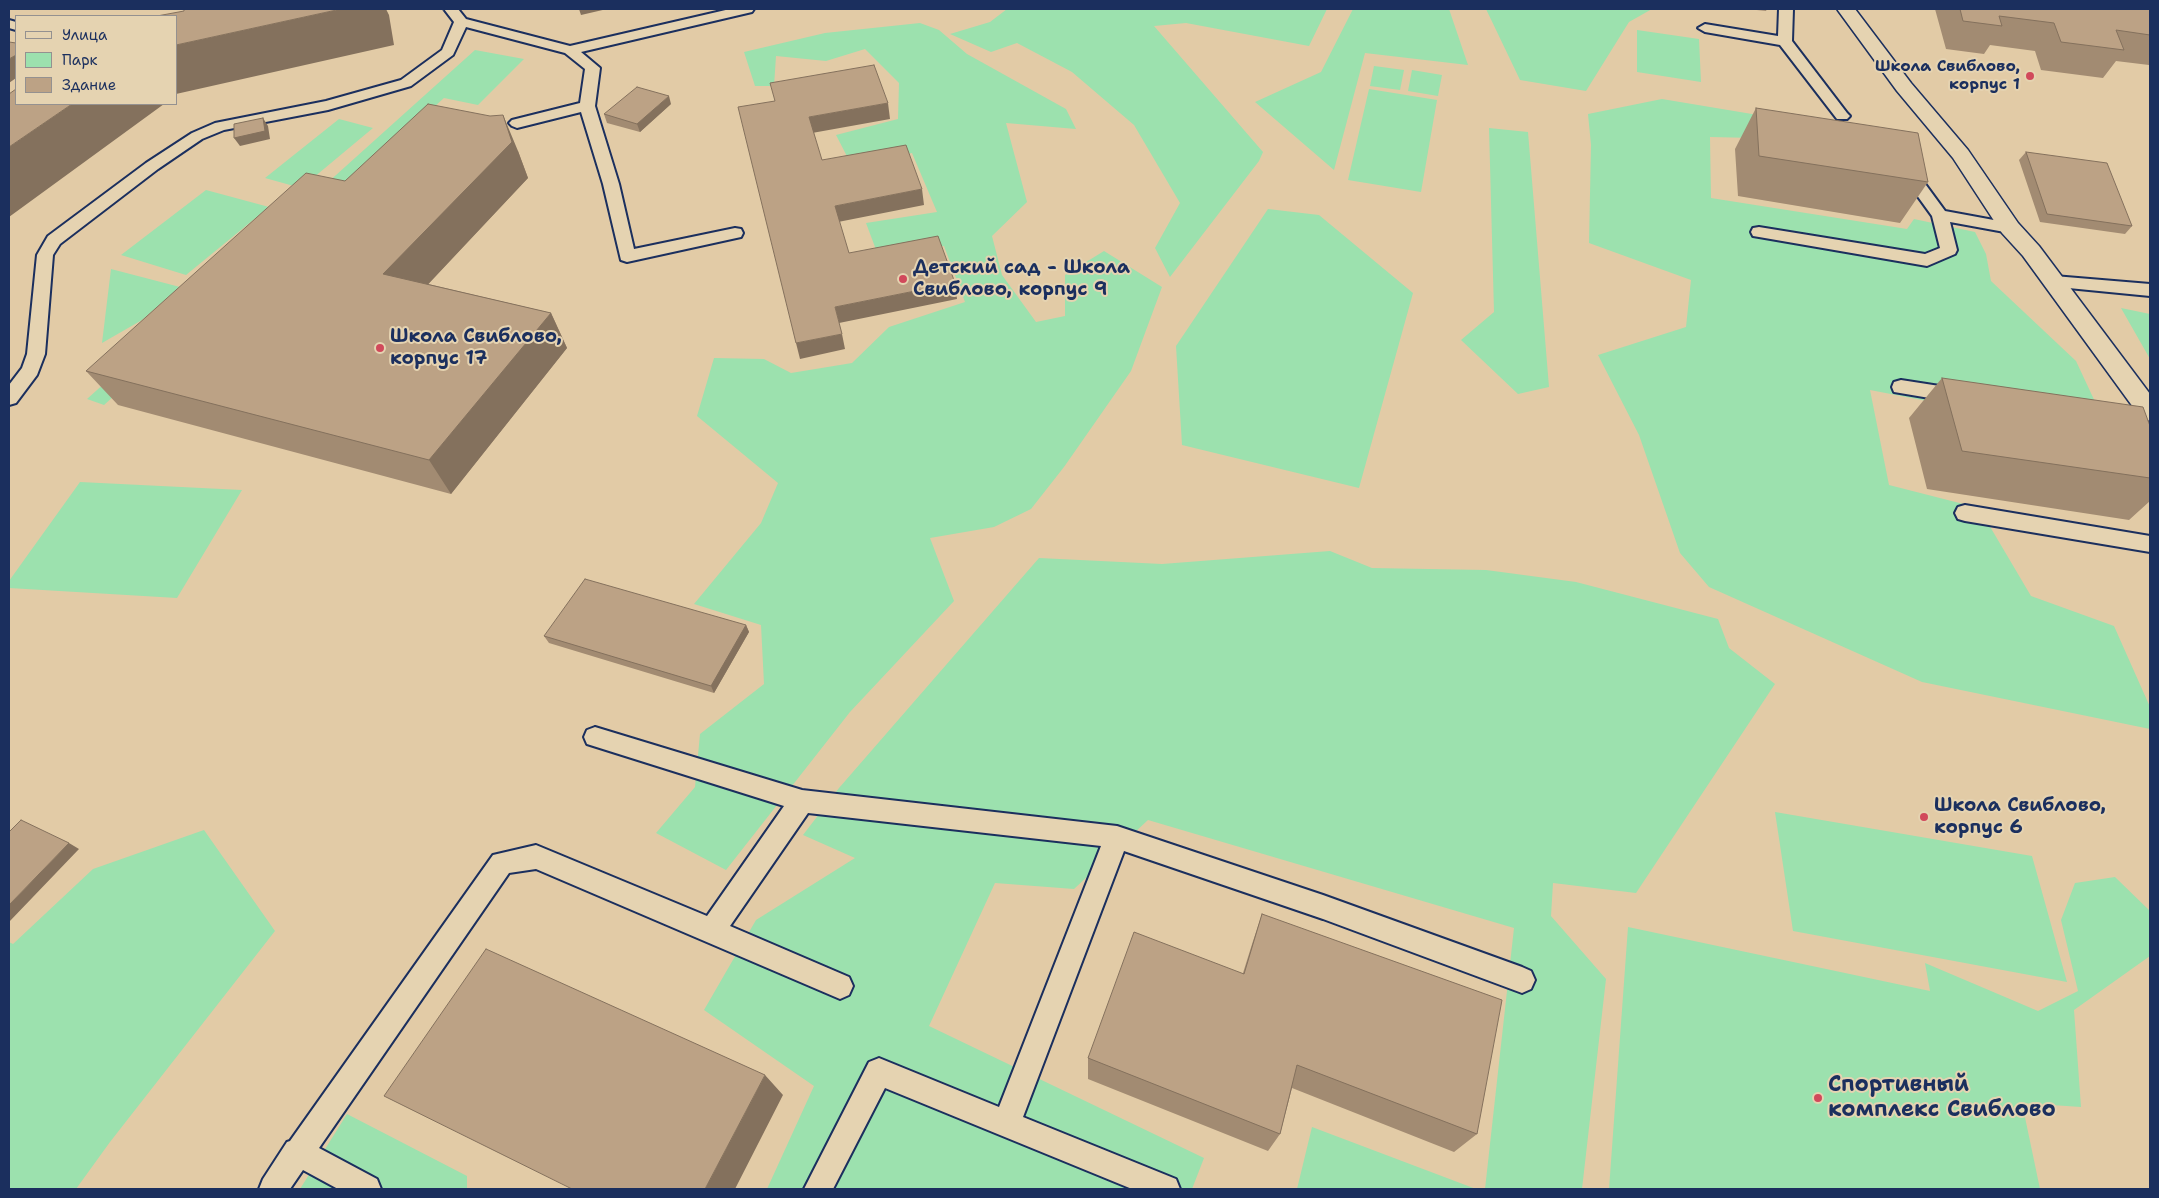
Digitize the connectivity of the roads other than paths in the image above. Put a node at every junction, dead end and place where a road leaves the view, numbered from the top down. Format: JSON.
{"nodes":[{"id":1,"x":450,"y":9,"type":"edge"},
{"id":2,"x":747,"y":9,"type":"edge"},
{"id":3,"x":1786,"y":9,"type":"edge"},
{"id":4,"x":1846,"y":9,"type":"edge"},
{"id":5,"x":460,"y":22,"type":"junction"},
{"id":6,"x":1705,"y":28,"type":"dead end"},
{"id":7,"x":1785,"y":41,"type":"junction"},
{"id":8,"x":570,"y":50,"type":"junction"},
{"id":9,"x":587,"y":106,"type":"junction"},
{"id":10,"x":1842,"y":116,"type":"dead end"},
{"id":11,"x":516,"y":123,"type":"dead end"},
{"id":12,"x":1895,"y":164,"type":"edge"},
{"id":13,"x":1940,"y":215,"type":"junction"},
{"id":14,"x":2010,"y":228,"type":"junction"},
{"id":15,"x":1759,"y":232,"type":"dead end"},
{"id":16,"x":735,"y":233,"type":"dead end"},
{"id":17,"x":2054,"y":282,"type":"junction"},
{"id":18,"x":2150,"y":290,"type":"edge"},
{"id":19,"x":1901,"y":387,"type":"dead end"},
{"id":20,"x":9,"y":398,"type":"edge"},
{"id":21,"x":1980,"y":399,"type":"edge"},
{"id":22,"x":2144,"y":416,"type":"edge"},
{"id":23,"x":1965,"y":514,"type":"dead end"},
{"id":24,"x":2150,"y":544,"type":"edge"},
{"id":25,"x":595,"y":737,"type":"dead end"},
{"id":26,"x":802,"y":801,"type":"junction"},
{"id":27,"x":1117,"y":837,"type":"junction"},
{"id":28,"x":712,"y":931,"type":"junction"},
{"id":29,"x":1522,"y":980,"type":"dead end"},
{"id":30,"x":840,"y":986,"type":"dead end"},
{"id":31,"x":1006,"y":1126,"type":"junction"},
{"id":32,"x":297,"y":1152,"type":"junction"},
{"id":33,"x":273,"y":1189,"type":"edge"},
{"id":34,"x":367,"y":1189,"type":"edge"},
{"id":35,"x":818,"y":1189,"type":"edge"},
{"id":36,"x":1166,"y":1189,"type":"edge"}],
"edges":[{"from":1,"to":5,"type":"lane"},
{"from":2,"to":8,"type":"lane"},
{"from":3,"to":7,"type":"lane"},
{"from":4,"to":14,"type":"street"},
{"from":5,"to":8,"type":"lane"},
{"from":5,"to":20,"type":"lane"},
{"from":6,"to":7,"type":"lane"},
{"from":7,"to":10,"type":"lane"},
{"from":8,"to":9,"type":"lane"},
{"from":9,"to":11,"type":"lane"},
{"from":9,"to":16,"type":"lane"},
{"from":12,"to":13,"type":"lane"},
{"from":13,"to":14,"type":"lane"},
{"from":13,"to":15,"type":"lane"},
{"from":14,"to":17,"type":"street"},
{"from":17,"to":18,"type":"lane"},
{"from":17,"to":22,"type":"street"},
{"from":19,"to":21,"type":"lane"},
{"from":23,"to":24,"type":"lane"},
{"from":25,"to":26,"type":"lane"},
{"from":26,"to":27,"type":"lane"},
{"from":26,"to":28,"type":"lane"},
{"from":27,"to":29,"type":"lane"},
{"from":27,"to":31,"type":"lane"},
{"from":28,"to":30,"type":"lane"},
{"from":28,"to":32,"type":"lane"},
{"from":31,"to":35,"type":"lane"},
{"from":31,"to":36,"type":"lane"},
{"from":32,"to":33,"type":"lane"},
{"from":32,"to":34,"type":"lane"}]}
